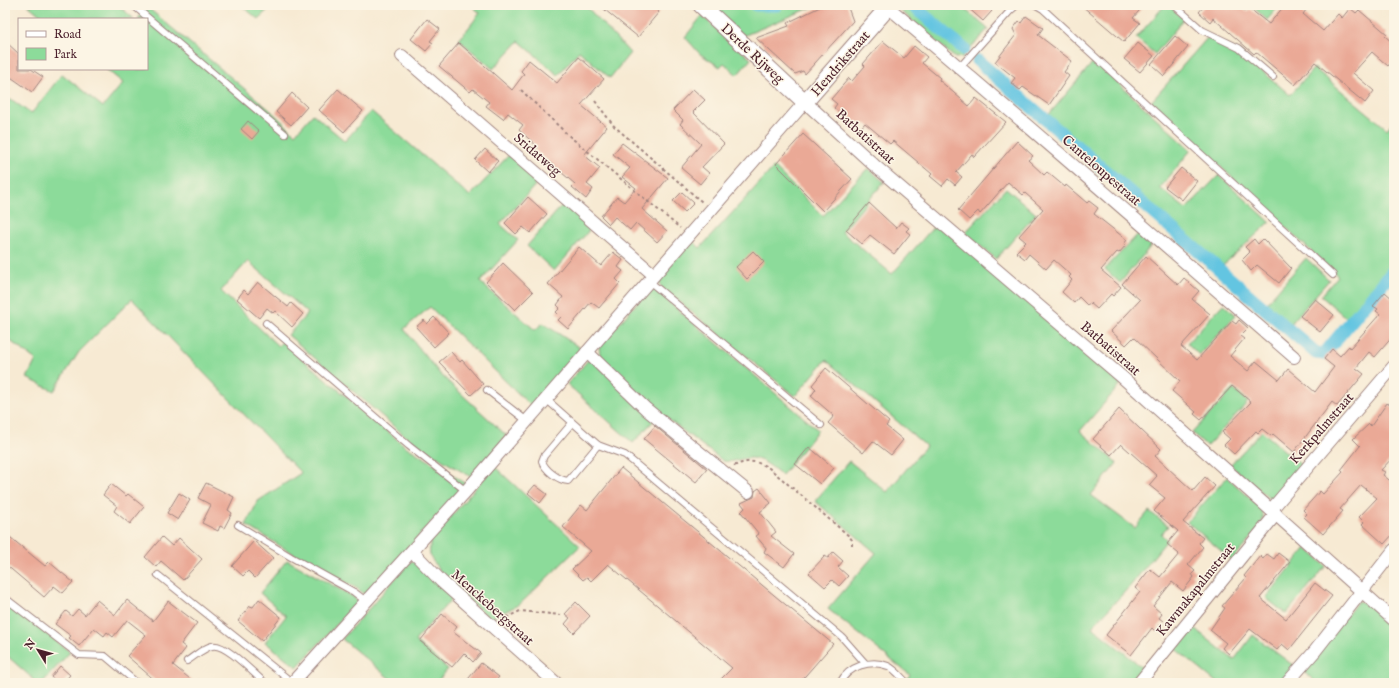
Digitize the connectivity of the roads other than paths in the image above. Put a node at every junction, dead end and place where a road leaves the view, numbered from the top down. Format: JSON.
{"nodes":[{"id":1,"x":133,"y":5,"type":"edge"},
{"id":2,"x":701,"y":5,"type":"edge"},
{"id":3,"x":1017,"y":5,"type":"edge"},
{"id":4,"x":1036,"y":5,"type":"edge"},
{"id":5,"x":1174,"y":5,"type":"edge"},
{"id":6,"x":889,"y":6,"type":"edge"},
{"id":7,"x":402,"y":56,"type":"dead end"},
{"id":8,"x":960,"y":67,"type":"junction"},
{"id":9,"x":1273,"y":77,"type":"dead end"},
{"id":10,"x":805,"y":102,"type":"junction"},
{"id":11,"x":285,"y":134,"type":"dead end"},
{"id":12,"x":1333,"y":275,"type":"dead end"},
{"id":13,"x":652,"y":278,"type":"junction"},
{"id":14,"x":266,"y":323,"type":"dead end"},
{"id":15,"x":587,"y":352,"type":"junction"},
{"id":16,"x":1294,"y":358,"type":"dead end"},
{"id":17,"x":1394,"y":366,"type":"edge"},
{"id":18,"x":487,"y":390,"type":"dead end"},
{"id":19,"x":546,"y":399,"type":"junction"},
{"id":20,"x":527,"y":421,"type":"junction"},
{"id":21,"x":572,"y":423,"type":"junction"},
{"id":22,"x":821,"y":425,"type":"dead end"},
{"id":23,"x":598,"y":445,"type":"junction"},
{"id":24,"x":466,"y":491,"type":"junction"},
{"id":25,"x":748,"y":492,"type":"dead end"},
{"id":26,"x":1273,"y":512,"type":"junction"},
{"id":27,"x":238,"y":525,"type":"dead end"},
{"id":28,"x":1394,"y":550,"type":"edge"},
{"id":29,"x":412,"y":551,"type":"junction"},
{"id":30,"x":158,"y":575,"type":"dead end"},
{"id":31,"x":1361,"y":590,"type":"junction"},
{"id":32,"x":5,"y":598,"type":"edge"},
{"id":33,"x":367,"y":602,"type":"junction"},
{"id":34,"x":1394,"y":620,"type":"edge"},
{"id":35,"x":187,"y":661,"type":"dead end"},
{"id":36,"x":865,"y":663,"type":"junction"},
{"id":37,"x":137,"y":683,"type":"edge"},
{"id":38,"x":265,"y":683,"type":"edge"},
{"id":39,"x":292,"y":683,"type":"edge"},
{"id":40,"x":556,"y":683,"type":"edge"},
{"id":41,"x":840,"y":683,"type":"edge"},
{"id":42,"x":907,"y":683,"type":"edge"},
{"id":43,"x":1139,"y":683,"type":"edge"},
{"id":44,"x":1287,"y":683,"type":"edge"}],
"edges":[{"from":1,"to":11,"type":"lane"},
{"from":2,"to":10,"type":"street","name":"Derde Rijweg"},
{"from":3,"to":8,"type":"lane"},
{"from":4,"to":12,"type":"lane"},
{"from":5,"to":9,"type":"lane"},
{"from":6,"to":8,"type":"street","name":"Canteloupestraat"},
{"from":6,"to":10,"type":"street","name":"Hendrikstraat"},
{"from":7,"to":13,"type":"street","name":"Sridatweg"},
{"from":8,"to":16,"type":"street","name":"Canteloupestraat"},
{"from":10,"to":13,"type":"street"},
{"from":10,"to":26,"type":"street","name":"Batbatistraat"},
{"from":13,"to":15,"type":"street"},
{"from":13,"to":22,"type":"lane"},
{"from":14,"to":24,"type":"lane"},
{"from":15,"to":19,"type":"street"},
{"from":15,"to":25,"type":"street"},
{"from":17,"to":26,"type":"street","name":"Kerkpalmstraat"},
{"from":18,"to":20,"type":"lane"},
{"from":19,"to":20,"type":"street"},
{"from":19,"to":21,"type":"lane"},
{"from":20,"to":24,"type":"street"},
{"from":21,"to":23,"type":"lane"},
{"from":21,"to":23,"type":"lane"},
{"from":23,"to":36,"type":"lane"},
{"from":24,"to":29,"type":"street"},
{"from":26,"to":31,"type":"street","name":"Batbatistraat"},
{"from":26,"to":43,"type":"street","name":"Kawmakapalmstraat"},
{"from":27,"to":33,"type":"lane"},
{"from":28,"to":31,"type":"street"},
{"from":29,"to":33,"type":"street"},
{"from":29,"to":40,"type":"street","name":"Menckebergstraat"},
{"from":30,"to":39,"type":"lane"},
{"from":31,"to":34,"type":"street","name":"Batbatistraat"},
{"from":31,"to":44,"type":"street"},
{"from":32,"to":37,"type":"lane"},
{"from":33,"to":39,"type":"street"},
{"from":35,"to":38,"type":"lane"},
{"from":36,"to":41,"type":"lane"},
{"from":36,"to":42,"type":"lane"}]}
